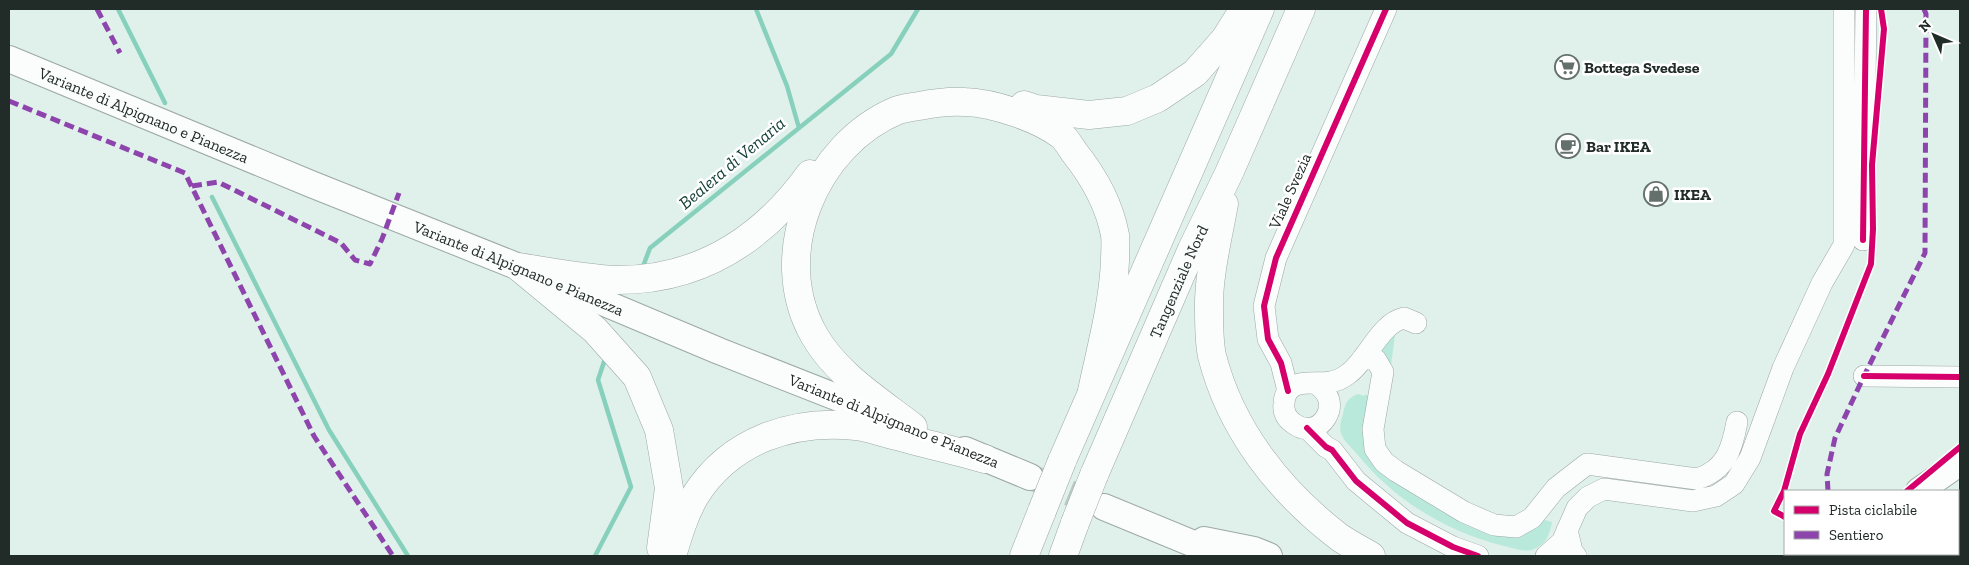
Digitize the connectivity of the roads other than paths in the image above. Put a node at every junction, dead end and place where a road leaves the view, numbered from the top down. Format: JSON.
{"nodes":[{"id":1,"x":1244,"y":9,"type":"edge"},
{"id":2,"x":1260,"y":9,"type":"edge"},
{"id":3,"x":1301,"y":9,"type":"edge"},
{"id":4,"x":1386,"y":9,"type":"edge"},
{"id":5,"x":1844,"y":9,"type":"edge"},
{"id":6,"x":1866,"y":9,"type":"edge"},
{"id":7,"x":9,"y":59,"type":"edge"},
{"id":8,"x":1229,"y":173,"type":"junction"},
{"id":9,"x":1863,"y":240,"type":"dead end"},
{"id":10,"x":519,"y":267,"type":"junction"},
{"id":11,"x":1416,"y":323,"type":"dead end"},
{"id":12,"x":1363,"y":358,"type":"junction"},
{"id":13,"x":1864,"y":376,"type":"dead end"},
{"id":14,"x":1960,"y":377,"type":"edge"},
{"id":15,"x":1303,"y":385,"type":"junction"},
{"id":16,"x":1092,"y":391,"type":"junction"},
{"id":17,"x":1377,"y":403,"type":"junction"},
{"id":18,"x":1328,"y":409,"type":"junction"},
{"id":19,"x":1737,"y":422,"type":"dead end"},
{"id":20,"x":913,"y":427,"type":"junction"},
{"id":21,"x":1308,"y":428,"type":"junction"},
{"id":22,"x":1332,"y":450,"type":"junction"},
{"id":23,"x":985,"y":459,"type":"junction"},
{"id":24,"x":1960,"y":462,"type":"edge"},
{"id":25,"x":1030,"y":477,"type":"tunnel mouth"},
{"id":26,"x":1920,"y":490,"type":"edge"},
{"id":27,"x":1931,"y":490,"type":"edge"},
{"id":28,"x":1104,"y":508,"type":"tunnel mouth"},
{"id":29,"x":1567,"y":530,"type":"junction"},
{"id":30,"x":1168,"y":534,"type":"junction"},
{"id":31,"x":660,"y":556,"type":"edge"},
{"id":32,"x":672,"y":556,"type":"edge"},
{"id":33,"x":1024,"y":556,"type":"edge"},
{"id":34,"x":1063,"y":556,"type":"edge"},
{"id":35,"x":1201,"y":556,"type":"edge"},
{"id":36,"x":1223,"y":556,"type":"edge"},
{"id":37,"x":1269,"y":556,"type":"edge"},
{"id":38,"x":1371,"y":556,"type":"edge"},
{"id":39,"x":1478,"y":556,"type":"edge"},
{"id":40,"x":1546,"y":556,"type":"edge"},
{"id":41,"x":1576,"y":556,"type":"edge"}],
"edges":[{"from":1,"to":10,"type":"highway"},
{"from":2,"to":16,"type":"highway"},
{"from":3,"to":8,"type":"highway","name":"Tangenziale Nord"},
{"from":4,"to":15,"type":"street","name":"Viale Svezia"},
{"from":5,"to":29,"type":"street"},
{"from":6,"to":9,"type":"street"},
{"from":7,"to":10,"type":"main road","name":"Variante di Alpignano e Pianezza"},
{"from":8,"to":34,"type":"highway","name":"Tangenziale Nord","bridge":true},
{"from":8,"to":38,"type":"highway"},
{"from":10,"to":20,"type":"main road","name":"Variante di Alpignano e Pianezza"},
{"from":10,"to":31,"type":"highway"},
{"from":11,"to":12,"type":"street"},
{"from":12,"to":15,"type":"street"},
{"from":12,"to":17,"type":"street"},
{"from":13,"to":14,"type":"street"},
{"from":15,"to":18,"type":"street"},
{"from":15,"to":21,"type":"street"},
{"from":16,"to":20,"type":"highway"},
{"from":16,"to":33,"type":"highway","bridge":true},
{"from":17,"to":18,"type":"street"},
{"from":17,"to":19,"type":"street"},
{"from":18,"to":21,"type":"street"},
{"from":18,"to":22,"type":"street"},
{"from":20,"to":23,"type":"main road","name":"Variante di Alpignano e Pianezza"},
{"from":21,"to":22,"type":"street"},
{"from":22,"to":39,"type":"street"},
{"from":23,"to":25,"type":"main road","name":"Variante di Alpignano e Pianezza"},
{"from":23,"to":32,"type":"highway"},
{"from":24,"to":26,"type":"main road"},
{"from":24,"to":27,"type":"main road"},
{"from":28,"to":30,"type":"main road"},
{"from":29,"to":40,"type":"street"},
{"from":29,"to":41,"type":"street"},
{"from":30,"to":35,"type":"main road"},
{"from":30,"to":36,"type":"main road"},
{"from":30,"to":37,"type":"main road"}]}
